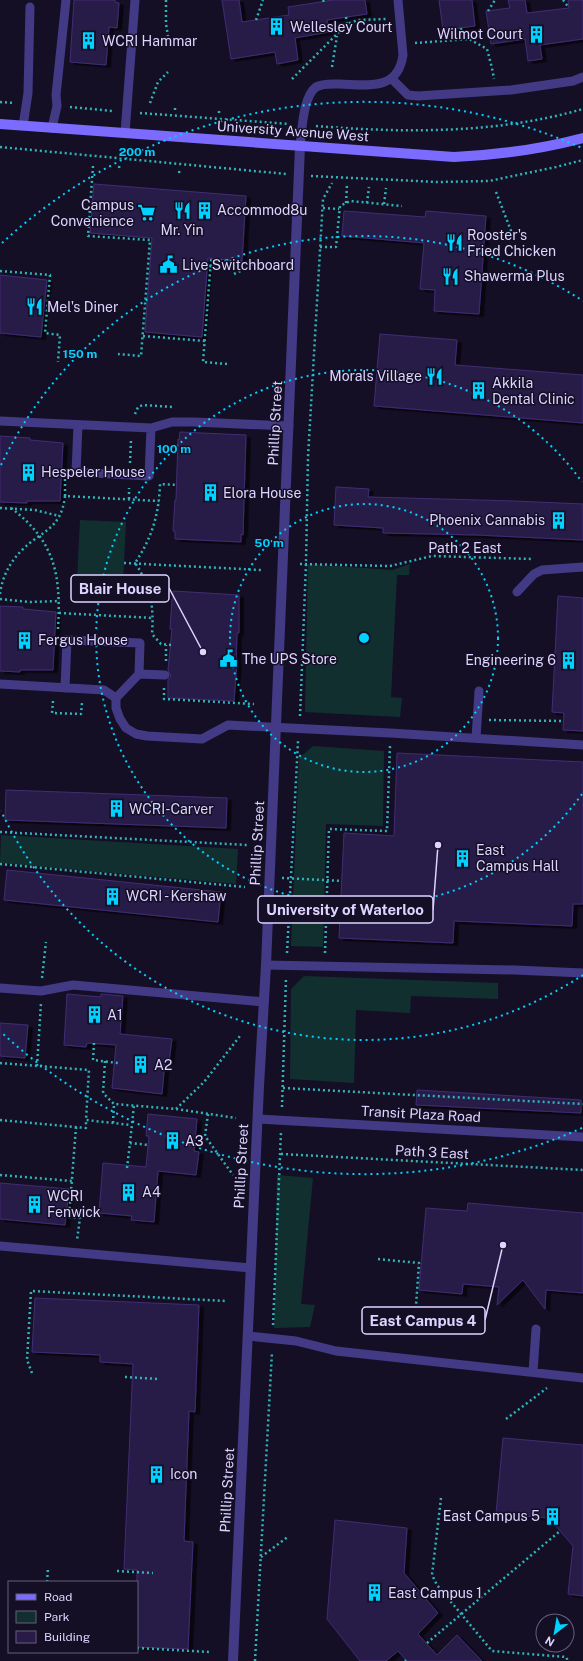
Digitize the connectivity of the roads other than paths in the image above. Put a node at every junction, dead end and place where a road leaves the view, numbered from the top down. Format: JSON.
{"nodes":[{"id":1,"x":66,"y":0,"type":"edge"},
{"id":2,"x":135,"y":0,"type":"edge"},
{"id":3,"x":398,"y":0,"type":"edge"},
{"id":4,"x":30,"y":7,"type":"dead end"},
{"id":5,"x":583,"y":77,"type":"edge"},
{"id":6,"x":392,"y":80,"type":"junction"},
{"id":7,"x":0,"y":124,"type":"edge"},
{"id":8,"x":23,"y":126,"type":"junction"},
{"id":9,"x":52,"y":128,"type":"junction"},
{"id":10,"x":125,"y":133,"type":"junction"},
{"id":11,"x":583,"y":138,"type":"edge"},
{"id":12,"x":300,"y":146,"type":"junction"},
{"id":13,"x":0,"y":421,"type":"edge"},
{"id":14,"x":78,"y":425,"type":"junction"},
{"id":15,"x":288,"y":426,"type":"junction"},
{"id":16,"x":151,"y":428,"type":"junction"},
{"id":17,"x":583,"y":567,"type":"edge"},
{"id":18,"x":517,"y":592,"type":"dead end"},
{"id":19,"x":139,"y":674,"type":"junction"},
{"id":20,"x":165,"y":675,"type":"dead end"},
{"id":21,"x":0,"y":684,"type":"edge"},
{"id":22,"x":65,"y":688,"type":"junction"},
{"id":23,"x":479,"y":691,"type":"dead end"},
{"id":24,"x":116,"y":698,"type":"junction"},
{"id":25,"x":276,"y":728,"type":"junction"},
{"id":26,"x":476,"y":738,"type":"junction"},
{"id":27,"x":583,"y":745,"type":"edge"},
{"id":28,"x":266,"y":965,"type":"junction"},
{"id":29,"x":583,"y":973,"type":"edge"},
{"id":30,"x":0,"y":988,"type":"edge"},
{"id":31,"x":264,"y":1002,"type":"junction"},
{"id":32,"x":258,"y":1119,"type":"junction"},
{"id":33,"x":583,"y":1137,"type":"edge"},
{"id":34,"x":0,"y":1246,"type":"edge"},
{"id":35,"x":251,"y":1268,"type":"junction"},
{"id":36,"x":536,"y":1329,"type":"dead end"},
{"id":37,"x":248,"y":1336,"type":"junction"},
{"id":38,"x":533,"y":1372,"type":"junction"},
{"id":39,"x":583,"y":1378,"type":"edge"},
{"id":40,"x":233,"y":1661,"type":"edge"}],
"edges":[{"from":1,"to":9,"type":"lane"},
{"from":2,"to":10,"type":"lane"},
{"from":3,"to":6,"type":"lane"},
{"from":4,"to":8,"type":"lane"},
{"from":5,"to":6,"type":"lane"},
{"from":6,"to":12,"type":"lane"},
{"from":7,"to":8,"type":"main road","name":"University Avenue West"},
{"from":8,"to":9,"type":"main road","name":"University Avenue West"},
{"from":9,"to":10,"type":"main road","name":"University Avenue West"},
{"from":10,"to":12,"type":"main road","name":"University Avenue West"},
{"from":11,"to":12,"type":"main road","name":"University Avenue West"},
{"from":12,"to":15,"type":"street","name":"Phillip Street"},
{"from":13,"to":14,"type":"lane"},
{"from":14,"to":16,"type":"lane"},
{"from":14,"to":16,"type":"lane"},
{"from":15,"to":16,"type":"lane"},
{"from":15,"to":25,"type":"street","name":"Phillip Street"},
{"from":17,"to":18,"type":"lane"},
{"from":19,"to":20,"type":"lane"},
{"from":19,"to":22,"type":"lane"},
{"from":19,"to":24,"type":"lane"},
{"from":21,"to":22,"type":"lane"},
{"from":22,"to":24,"type":"lane"},
{"from":23,"to":26,"type":"lane"},
{"from":24,"to":25,"type":"lane"},
{"from":25,"to":26,"type":"lane"},
{"from":25,"to":28,"type":"street","name":"Phillip Street"},
{"from":26,"to":27,"type":"lane"},
{"from":28,"to":29,"type":"lane"},
{"from":28,"to":31,"type":"street","name":"Phillip Street"},
{"from":30,"to":31,"type":"lane"},
{"from":31,"to":32,"type":"street","name":"Phillip Street"},
{"from":32,"to":33,"type":"lane","name":"Transit Plaza Road"},
{"from":32,"to":35,"type":"street","name":"Phillip Street"},
{"from":34,"to":35,"type":"lane"},
{"from":35,"to":37,"type":"street","name":"Phillip Street"},
{"from":36,"to":38,"type":"lane"},
{"from":37,"to":38,"type":"lane"},
{"from":37,"to":40,"type":"street","name":"Phillip Street"},
{"from":38,"to":39,"type":"lane"}]}
